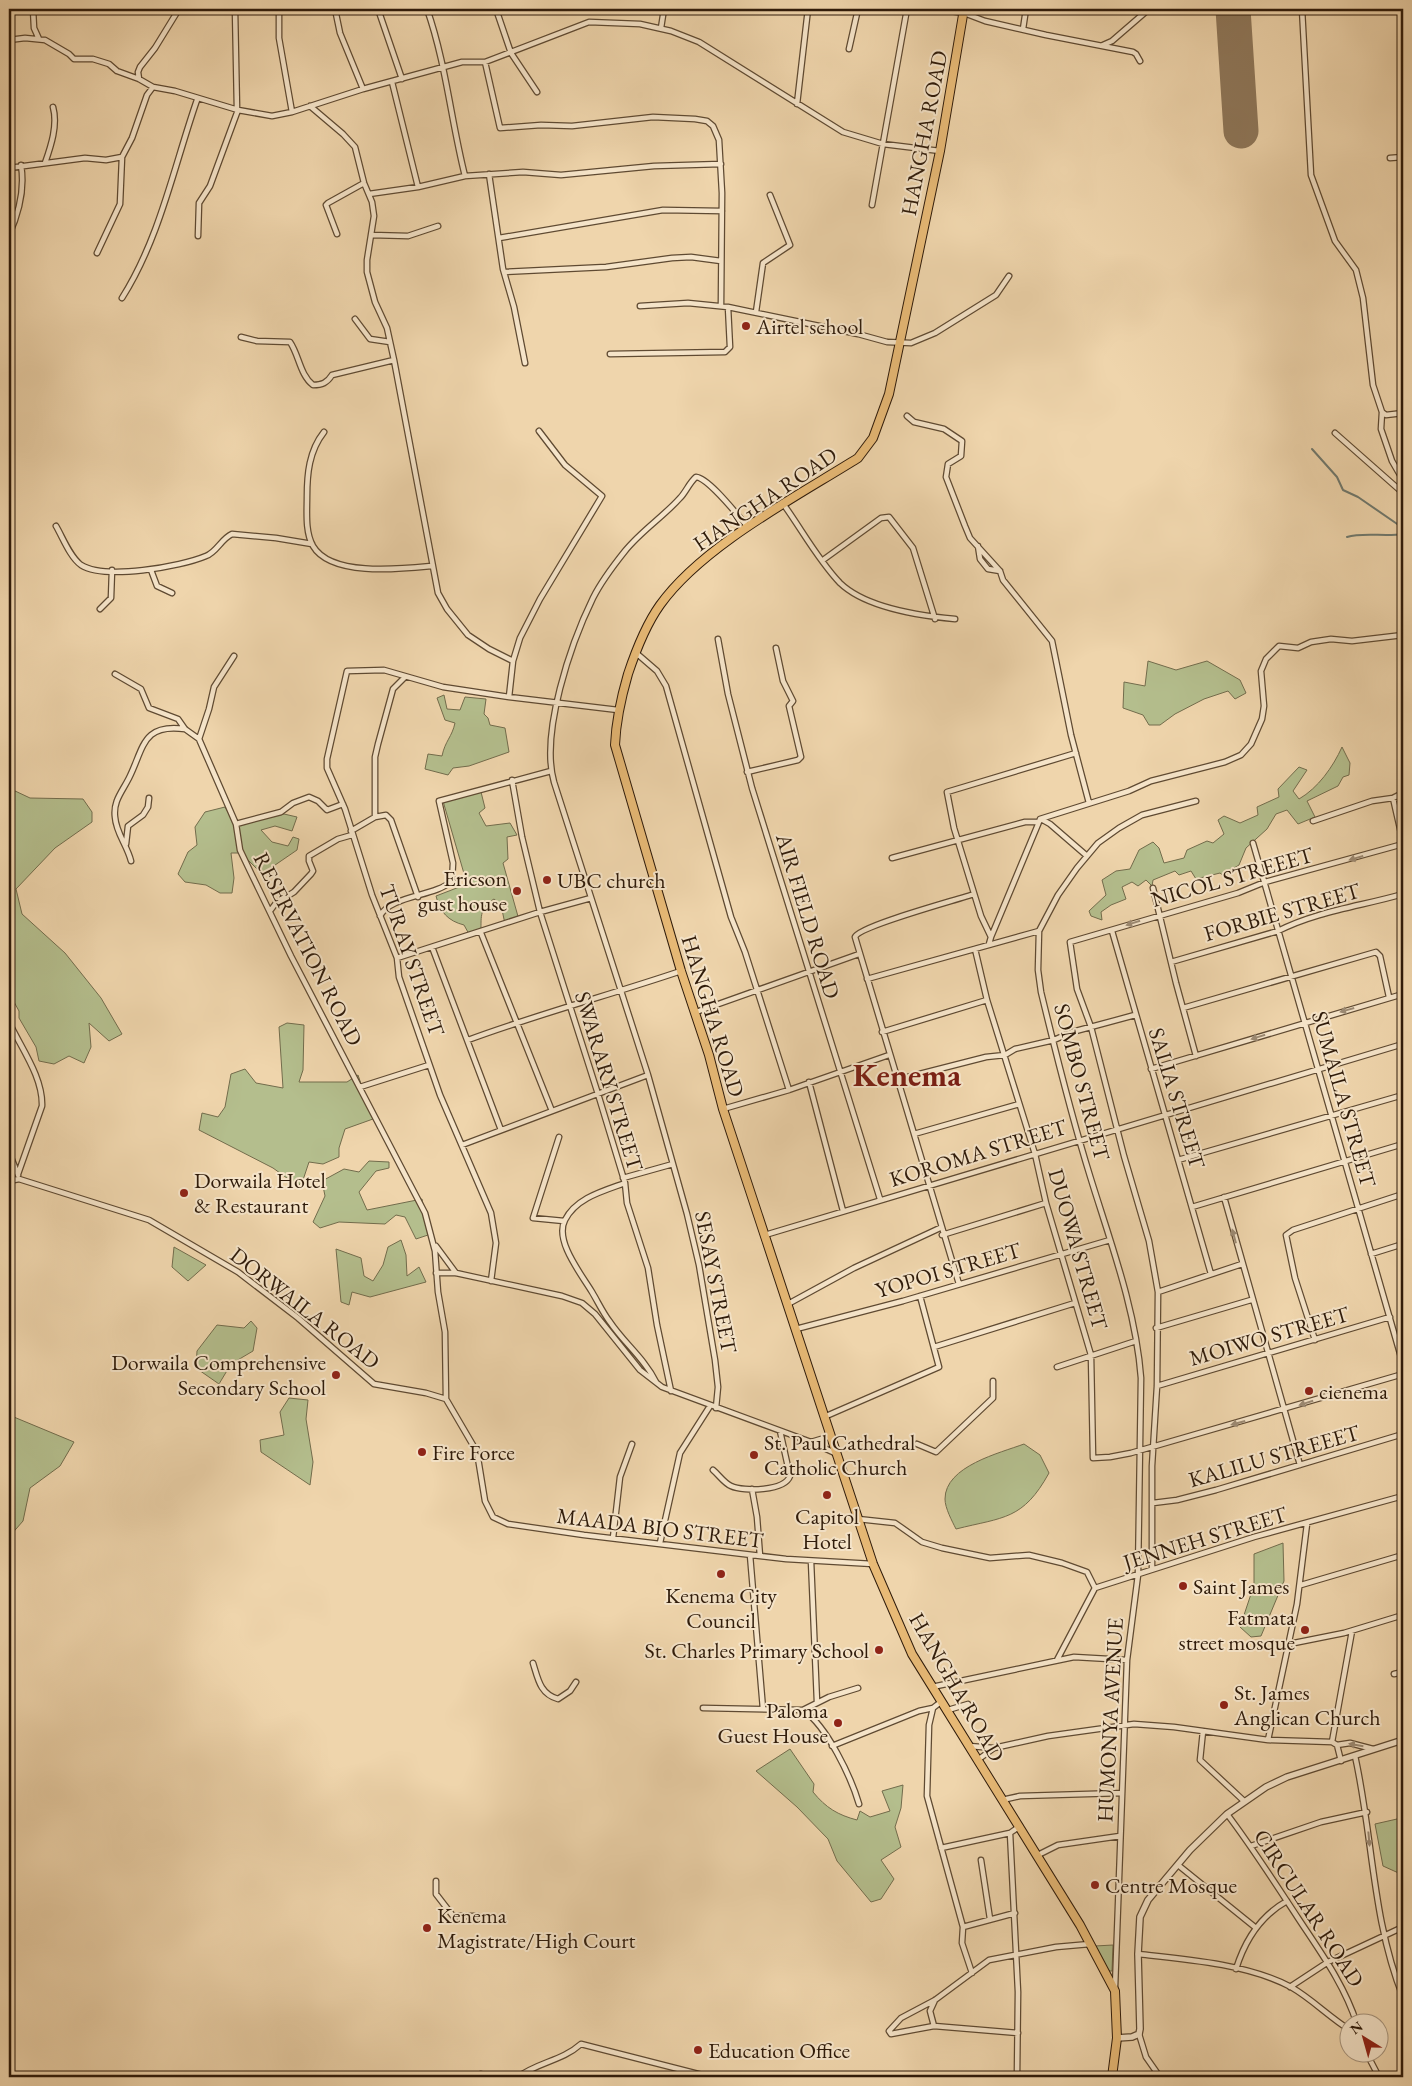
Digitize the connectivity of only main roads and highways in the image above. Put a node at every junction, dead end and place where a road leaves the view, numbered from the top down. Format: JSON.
{"nodes":[{"id":1,"x":964,"y":11,"type":"edge"},
{"id":2,"x":1112,"y":2077,"type":"edge"}],
"edges":[{"from":1,"to":2,"type":"highway","name":"HANGHA ROAD"}]}
